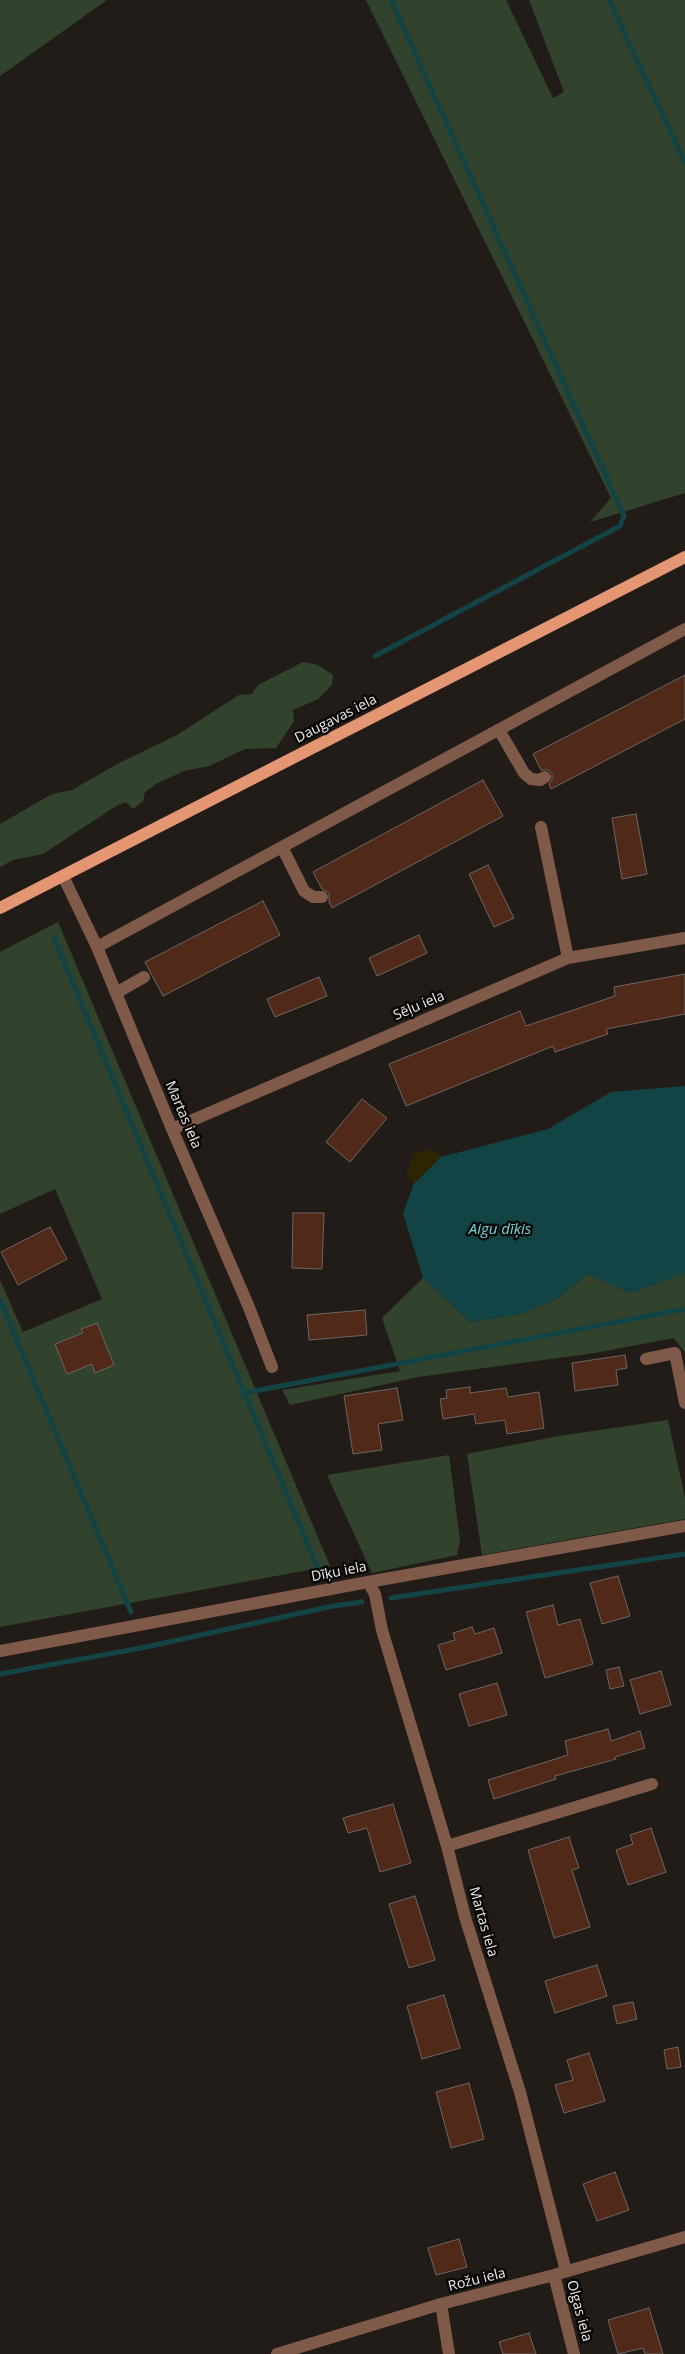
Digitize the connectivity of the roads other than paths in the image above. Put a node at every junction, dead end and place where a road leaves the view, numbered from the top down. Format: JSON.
{"nodes":[{"id":1,"x":685,"y":557,"type":"edge"},
{"id":2,"x":685,"y":629,"type":"edge"},
{"id":3,"x":498,"y":730,"type":"junction"},
{"id":4,"x":545,"y":777,"type":"dead end"},
{"id":5,"x":541,"y":827,"type":"dead end"},
{"id":6,"x":282,"y":847,"type":"junction"},
{"id":7,"x":63,"y":876,"type":"junction"},
{"id":8,"x":322,"y":897,"type":"dead end"},
{"id":9,"x":0,"y":908,"type":"edge"},
{"id":10,"x":685,"y":938,"type":"edge"},
{"id":11,"x":97,"y":947,"type":"junction"},
{"id":12,"x":568,"y":958,"type":"junction"},
{"id":13,"x":144,"y":977,"type":"dead end"},
{"id":14,"x":116,"y":994,"type":"junction"},
{"id":15,"x":172,"y":1129,"type":"junction"},
{"id":16,"x":646,"y":1359,"type":"dead end"},
{"id":17,"x":272,"y":1367,"type":"dead end"},
{"id":18,"x":685,"y":1403,"type":"edge"},
{"id":19,"x":685,"y":1526,"type":"edge"},
{"id":20,"x":368,"y":1582,"type":"junction"},
{"id":21,"x":0,"y":1651,"type":"edge"},
{"id":22,"x":652,"y":1784,"type":"dead end"},
{"id":23,"x":447,"y":1846,"type":"junction"},
{"id":24,"x":685,"y":2237,"type":"edge"},
{"id":25,"x":560,"y":2273,"type":"junction"},
{"id":26,"x":441,"y":2304,"type":"junction"},
{"id":27,"x":277,"y":2354,"type":"edge"},
{"id":28,"x":449,"y":2354,"type":"edge"},
{"id":29,"x":574,"y":2354,"type":"edge"}],
"edges":[{"from":1,"to":7,"type":"main road","name":"Daugavas iela"},
{"from":2,"to":3,"type":"street"},
{"from":3,"to":4,"type":"street"},
{"from":3,"to":6,"type":"street"},
{"from":5,"to":12,"type":"street"},
{"from":6,"to":8,"type":"street"},
{"from":6,"to":11,"type":"street"},
{"from":7,"to":9,"type":"main road","name":"Daugavas iela"},
{"from":7,"to":11,"type":"street","name":"Martas iela"},
{"from":10,"to":12,"type":"street","name":"Sēļu iela"},
{"from":11,"to":14,"type":"street","name":"Martas iela"},
{"from":12,"to":15,"type":"street","name":"Sēļu iela"},
{"from":13,"to":14,"type":"street"},
{"from":14,"to":15,"type":"street","name":"Martas iela"},
{"from":15,"to":17,"type":"street","name":"Martas iela"},
{"from":16,"to":18,"type":"street"},
{"from":19,"to":20,"type":"street","name":"Dīķu iela"},
{"from":20,"to":21,"type":"street","name":"Dīķu iela"},
{"from":20,"to":23,"type":"street","name":"Martas iela"},
{"from":22,"to":23,"type":"street"},
{"from":23,"to":25,"type":"street","name":"Martas iela"},
{"from":24,"to":25,"type":"street","name":"Rožu iela"},
{"from":25,"to":26,"type":"street","name":"Rožu iela"},
{"from":25,"to":29,"type":"street","name":"Olgas iela"},
{"from":26,"to":27,"type":"street","name":"Rožu iela"},
{"from":26,"to":28,"type":"street"}]}
